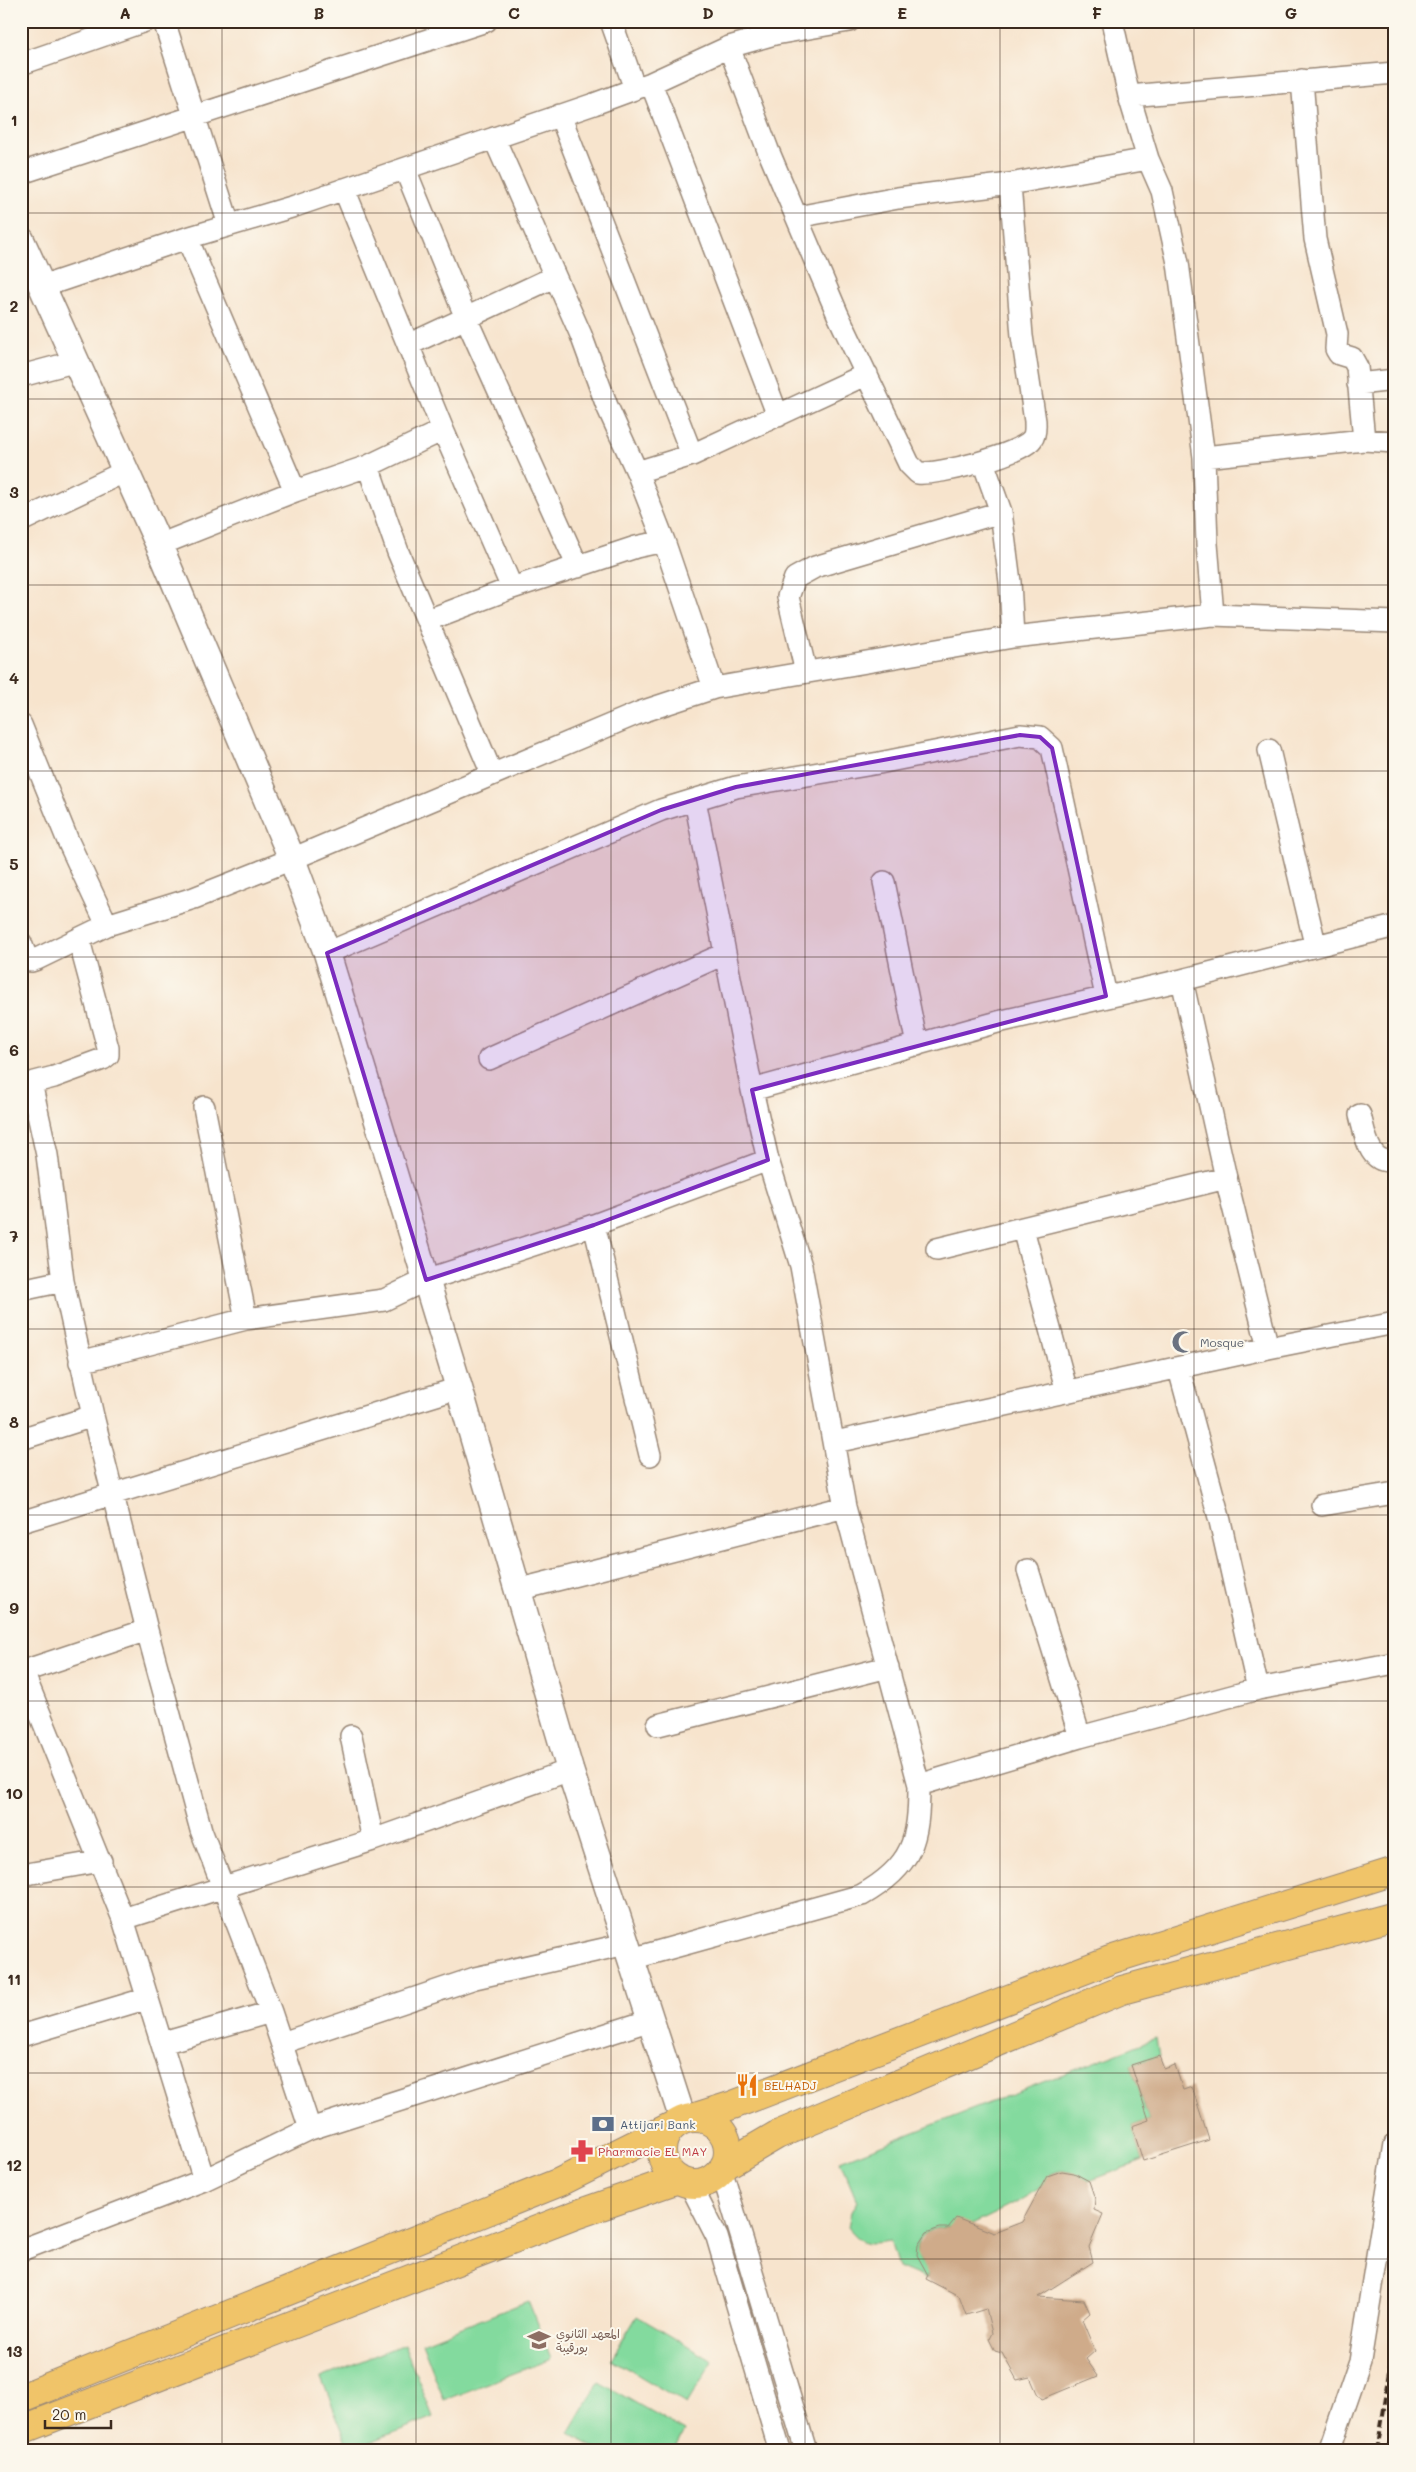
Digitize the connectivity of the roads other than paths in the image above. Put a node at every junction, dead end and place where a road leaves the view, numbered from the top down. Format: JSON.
{"nodes":[{"id":1,"x":145,"y":21,"type":"edge"},
{"id":2,"x":164,"y":21,"type":"edge"},
{"id":3,"x":486,"y":21,"type":"edge"},
{"id":4,"x":611,"y":21,"type":"edge"},
{"id":5,"x":849,"y":21,"type":"edge"},
{"id":6,"x":1112,"y":21,"type":"edge"},
{"id":7,"x":729,"y":47,"type":"junction"},
{"id":8,"x":21,"y":64,"type":"edge"},
{"id":9,"x":1395,"y":73,"type":"edge"},
{"id":10,"x":1302,"y":80,"type":"junction"},
{"id":11,"x":643,"y":86,"type":"junction"},
{"id":12,"x":1129,"y":96,"type":"junction"},
{"id":13,"x":560,"y":115,"type":"junction"},
{"id":14,"x":194,"y":118,"type":"junction"},
{"id":15,"x":494,"y":138,"type":"junction"},
{"id":16,"x":1148,"y":159,"type":"junction"},
{"id":17,"x":405,"y":169,"type":"junction"},
{"id":18,"x":21,"y":173,"type":"edge"},
{"id":19,"x":1010,"y":184,"type":"junction"},
{"id":20,"x":344,"y":189,"type":"junction"},
{"id":21,"x":797,"y":217,"type":"junction"},
{"id":22,"x":229,"y":225,"type":"junction"},
{"id":23,"x":187,"y":238,"type":"junction"},
{"id":24,"x":21,"y":240,"type":"edge"},
{"id":25,"x":554,"y":277,"type":"junction"},
{"id":26,"x":41,"y":287,"type":"junction"},
{"id":27,"x":466,"y":318,"type":"junction"},
{"id":28,"x":408,"y":345,"type":"junction"},
{"id":29,"x":77,"y":361,"type":"junction"},
{"id":30,"x":867,"y":374,"type":"junction"},
{"id":31,"x":21,"y":376,"type":"edge"},
{"id":32,"x":1395,"y":380,"type":"edge"},
{"id":33,"x":1358,"y":384,"type":"junction"},
{"id":34,"x":778,"y":416,"type":"junction"},
{"id":35,"x":443,"y":430,"type":"junction"},
{"id":36,"x":1364,"y":440,"type":"junction"},
{"id":37,"x":1395,"y":442,"type":"edge"},
{"id":38,"x":692,"y":455,"type":"junction"},
{"id":39,"x":1204,"y":456,"type":"junction"},
{"id":40,"x":983,"y":462,"type":"junction"},
{"id":41,"x":368,"y":466,"type":"junction"},
{"id":42,"x":126,"y":471,"type":"junction"},
{"id":43,"x":636,"y":472,"type":"junction"},
{"id":44,"x":295,"y":491,"type":"junction"},
{"id":45,"x":1001,"y":512,"type":"junction"},
{"id":46,"x":21,"y":521,"type":"edge"},
{"id":47,"x":664,"y":541,"type":"junction"},
{"id":48,"x":159,"y":545,"type":"junction"},
{"id":49,"x":578,"y":567,"type":"junction"},
{"id":50,"x":512,"y":588,"type":"junction"},
{"id":51,"x":1213,"y":615,"type":"junction"},
{"id":52,"x":428,"y":620,"type":"junction"},
{"id":53,"x":1395,"y":622,"type":"edge"},
{"id":54,"x":1013,"y":636,"type":"junction"},
{"id":55,"x":806,"y":672,"type":"junction"},
{"id":56,"x":714,"y":688,"type":"junction"},
{"id":57,"x":22,"y":728,"type":"edge"},
{"id":58,"x":1269,"y":750,"type":"dead end"},
{"id":59,"x":492,"y":774,"type":"junction"},
{"id":60,"x":695,"y":800,"type":"junction"},
{"id":61,"x":292,"y":860,"type":"junction"},
{"id":62,"x":884,"y":882,"type":"dead end"},
{"id":63,"x":107,"y":925,"type":"junction"},
{"id":64,"x":1395,"y":926,"type":"edge"},
{"id":65,"x":79,"y":940,"type":"junction"},
{"id":66,"x":21,"y":943,"type":"edge"},
{"id":67,"x":1315,"y":944,"type":"junction"},
{"id":68,"x":327,"y":953,"type":"junction"},
{"id":69,"x":724,"y":954,"type":"junction"},
{"id":70,"x":1182,"y":980,"type":"junction"},
{"id":71,"x":1106,"y":996,"type":"junction"},
{"id":72,"x":917,"y":1045,"type":"junction"},
{"id":73,"x":489,"y":1059,"type":"dead end"},
{"id":74,"x":26,"y":1085,"type":"edge"},
{"id":75,"x":752,"y":1090,"type":"junction"},
{"id":76,"x":204,"y":1107,"type":"dead end"},
{"id":77,"x":1360,"y":1115,"type":"dead end"},
{"id":78,"x":768,"y":1160,"type":"junction"},
{"id":79,"x":1395,"y":1160,"type":"edge"},
{"id":80,"x":1226,"y":1178,"type":"junction"},
{"id":81,"x":594,"y":1225,"type":"junction"},
{"id":82,"x":1024,"y":1230,"type":"junction"},
{"id":83,"x":937,"y":1249,"type":"dead end"},
{"id":84,"x":426,"y":1280,"type":"junction"},
{"id":85,"x":63,"y":1281,"type":"junction"},
{"id":86,"x":21,"y":1290,"type":"edge"},
{"id":87,"x":246,"y":1319,"type":"junction"},
{"id":88,"x":1395,"y":1323,"type":"edge"},
{"id":89,"x":1268,"y":1348,"type":"junction"},
{"id":90,"x":80,"y":1362,"type":"junction"},
{"id":91,"x":1179,"y":1369,"type":"junction"},
{"id":92,"x":458,"y":1388,"type":"junction"},
{"id":93,"x":1067,"y":1392,"type":"junction"},
{"id":94,"x":93,"y":1416,"type":"junction"},
{"id":95,"x":21,"y":1438,"type":"edge"},
{"id":96,"x":835,"y":1442,"type":"junction"},
{"id":97,"x":650,"y":1455,"type":"dead end"},
{"id":98,"x":1395,"y":1493,"type":"edge"},
{"id":99,"x":114,"y":1494,"type":"junction"},
{"id":100,"x":1322,"y":1505,"type":"dead end"},
{"id":101,"x":845,"y":1507,"type":"junction"},
{"id":102,"x":21,"y":1522,"type":"edge"},
{"id":103,"x":1028,"y":1570,"type":"dead end"},
{"id":104,"x":517,"y":1590,"type":"junction"},
{"id":105,"x":147,"y":1630,"type":"junction"},
{"id":106,"x":1395,"y":1663,"type":"edge"},
{"id":107,"x":888,"y":1667,"type":"junction"},
{"id":108,"x":22,"y":1672,"type":"edge"},
{"id":109,"x":1258,"y":1689,"type":"junction"},
{"id":110,"x":658,"y":1725,"type":"dead end"},
{"id":111,"x":351,"y":1736,"type":"dead end"},
{"id":112,"x":1080,"y":1737,"type":"junction"},
{"id":113,"x":570,"y":1770,"type":"junction"},
{"id":114,"x":920,"y":1785,"type":"junction"},
{"id":115,"x":373,"y":1840,"type":"junction"},
{"id":116,"x":101,"y":1861,"type":"junction"},
{"id":117,"x":1395,"y":1871,"type":"edge"},
{"id":118,"x":21,"y":1875,"type":"edge"},
{"id":119,"x":224,"y":1886,"type":"junction"},
{"id":120,"x":1395,"y":1916,"type":"edge"},
{"id":121,"x":123,"y":1919,"type":"junction"},
{"id":122,"x":628,"y":1951,"type":"junction"},
{"id":123,"x":148,"y":1998,"type":"junction"},
{"id":124,"x":271,"y":2012,"type":"junction"},
{"id":125,"x":651,"y":2020,"type":"junction"},
{"id":126,"x":21,"y":2036,"type":"edge"},
{"id":127,"x":163,"y":2043,"type":"junction"},
{"id":128,"x":282,"y":2043,"type":"junction"},
{"id":129,"x":683,"y":2121,"type":"junction"},
{"id":130,"x":310,"y":2129,"type":"junction"},
{"id":131,"x":1395,"y":2144,"type":"edge"},
{"id":132,"x":723,"y":2167,"type":"junction"},
{"id":133,"x":204,"y":2180,"type":"junction"},
{"id":134,"x":684,"y":2182,"type":"junction"},
{"id":135,"x":21,"y":2250,"type":"edge"},
{"id":136,"x":21,"y":2398,"type":"edge"},
{"id":137,"x":21,"y":2430,"type":"edge"},
{"id":138,"x":780,"y":2451,"type":"edge"},
{"id":139,"x":806,"y":2451,"type":"edge"},
{"id":140,"x":1329,"y":2451,"type":"edge"}],
"edges":[{"from":1,"to":8,"type":"street"},
{"from":2,"to":14,"type":"street"},
{"from":3,"to":14,"type":"street"},
{"from":4,"to":11,"type":"street"},
{"from":5,"to":7,"type":"street"},
{"from":6,"to":12,"type":"street"},
{"from":7,"to":11,"type":"street"},
{"from":7,"to":21,"type":"street"},
{"from":9,"to":10,"type":"street"},
{"from":10,"to":12,"type":"street"},
{"from":10,"to":33,"type":"street"},
{"from":11,"to":13,"type":"street"},
{"from":11,"to":34,"type":"street"},
{"from":12,"to":16,"type":"street"},
{"from":13,"to":15,"type":"street"},
{"from":13,"to":38,"type":"street"},
{"from":14,"to":18,"type":"street"},
{"from":14,"to":22,"type":"street"},
{"from":15,"to":17,"type":"street"},
{"from":15,"to":25,"type":"street"},
{"from":16,"to":19,"type":"street"},
{"from":16,"to":39,"type":"street"},
{"from":17,"to":20,"type":"street"},
{"from":17,"to":27,"type":"street"},
{"from":19,"to":21,"type":"street"},
{"from":19,"to":40,"type":"street"},
{"from":20,"to":22,"type":"street"},
{"from":20,"to":28,"type":"street"},
{"from":21,"to":30,"type":"street"},
{"from":22,"to":23,"type":"street"},
{"from":23,"to":26,"type":"street"},
{"from":23,"to":44,"type":"street"},
{"from":24,"to":26,"type":"street"},
{"from":25,"to":27,"type":"street"},
{"from":25,"to":43,"type":"street"},
{"from":26,"to":29,"type":"street"},
{"from":27,"to":28,"type":"street"},
{"from":27,"to":49,"type":"street"},
{"from":28,"to":35,"type":"street"},
{"from":29,"to":31,"type":"street"},
{"from":29,"to":42,"type":"street"},
{"from":30,"to":34,"type":"street"},
{"from":30,"to":40,"type":"street"},
{"from":32,"to":33,"type":"street"},
{"from":33,"to":36,"type":"street"},
{"from":34,"to":38,"type":"street"},
{"from":35,"to":41,"type":"street"},
{"from":35,"to":50,"type":"street"},
{"from":36,"to":37,"type":"street"},
{"from":36,"to":39,"type":"street"},
{"from":38,"to":43,"type":"street"},
{"from":39,"to":51,"type":"street"},
{"from":40,"to":45,"type":"street"},
{"from":41,"to":44,"type":"street"},
{"from":41,"to":52,"type":"street"},
{"from":42,"to":46,"type":"street"},
{"from":42,"to":48,"type":"street"},
{"from":43,"to":47,"type":"street"},
{"from":44,"to":48,"type":"street"},
{"from":45,"to":54,"type":"street"},
{"from":45,"to":55,"type":"street"},
{"from":47,"to":49,"type":"street"},
{"from":47,"to":56,"type":"street"},
{"from":48,"to":61,"type":"street"},
{"from":49,"to":50,"type":"street"},
{"from":50,"to":52,"type":"street"},
{"from":51,"to":53,"type":"street"},
{"from":51,"to":54,"type":"street"},
{"from":52,"to":59,"type":"street"},
{"from":54,"to":55,"type":"street"},
{"from":55,"to":56,"type":"street"},
{"from":56,"to":59,"type":"street"},
{"from":57,"to":63,"type":"street"},
{"from":58,"to":67,"type":"street"},
{"from":59,"to":61,"type":"street"},
{"from":60,"to":68,"type":"street"},
{"from":60,"to":69,"type":"street"},
{"from":60,"to":71,"type":"street"},
{"from":61,"to":63,"type":"street"},
{"from":61,"to":68,"type":"street"},
{"from":62,"to":72,"type":"street"},
{"from":63,"to":65,"type":"street"},
{"from":64,"to":67,"type":"street"},
{"from":65,"to":66,"type":"street"},
{"from":65,"to":74,"type":"street"},
{"from":67,"to":70,"type":"street"},
{"from":68,"to":84,"type":"street"},
{"from":69,"to":73,"type":"street"},
{"from":69,"to":75,"type":"street"},
{"from":70,"to":71,"type":"street"},
{"from":70,"to":80,"type":"street"},
{"from":71,"to":72,"type":"street"},
{"from":72,"to":75,"type":"street"},
{"from":74,"to":85,"type":"street"},
{"from":75,"to":78,"type":"street"},
{"from":76,"to":87,"type":"street"},
{"from":77,"to":79,"type":"street"},
{"from":78,"to":81,"type":"street"},
{"from":78,"to":96,"type":"street"},
{"from":80,"to":82,"type":"street"},
{"from":80,"to":89,"type":"street"},
{"from":81,"to":84,"type":"street"},
{"from":81,"to":97,"type":"street"},
{"from":82,"to":83,"type":"street"},
{"from":82,"to":93,"type":"street"},
{"from":84,"to":87,"type":"street"},
{"from":84,"to":92,"type":"street"},
{"from":85,"to":86,"type":"street"},
{"from":85,"to":90,"type":"street"},
{"from":87,"to":90,"type":"street"},
{"from":88,"to":89,"type":"street"},
{"from":89,"to":91,"type":"street"},
{"from":90,"to":94,"type":"street"},
{"from":91,"to":93,"type":"street"},
{"from":91,"to":109,"type":"street"},
{"from":92,"to":99,"type":"street"},
{"from":92,"to":104,"type":"street"},
{"from":93,"to":96,"type":"street"},
{"from":94,"to":95,"type":"street"},
{"from":94,"to":99,"type":"street"},
{"from":96,"to":101,"type":"street"},
{"from":98,"to":100,"type":"street"},
{"from":99,"to":102,"type":"street"},
{"from":99,"to":105,"type":"street"},
{"from":101,"to":104,"type":"street"},
{"from":101,"to":107,"type":"street"},
{"from":103,"to":112,"type":"street"},
{"from":104,"to":113,"type":"street"},
{"from":105,"to":108,"type":"street"},
{"from":105,"to":119,"type":"street"},
{"from":106,"to":109,"type":"street"},
{"from":107,"to":110,"type":"street"},
{"from":107,"to":114,"type":"street"},
{"from":108,"to":116,"type":"street"},
{"from":109,"to":112,"type":"street"},
{"from":111,"to":115,"type":"street"},
{"from":112,"to":114,"type":"street"},
{"from":113,"to":115,"type":"street"},
{"from":113,"to":122,"type":"street"},
{"from":114,"to":122,"type":"street"},
{"from":115,"to":119,"type":"street"},
{"from":116,"to":118,"type":"street"},
{"from":116,"to":121,"type":"street"},
{"from":117,"to":129,"type":"main road"},
{"from":119,"to":121,"type":"street"},
{"from":119,"to":124,"type":"street"},
{"from":120,"to":132,"type":"main road"},
{"from":121,"to":123,"type":"street"},
{"from":122,"to":125,"type":"street"},
{"from":122,"to":128,"type":"street"},
{"from":123,"to":126,"type":"street"},
{"from":123,"to":127,"type":"street"},
{"from":124,"to":127,"type":"street"},
{"from":124,"to":128,"type":"street"},
{"from":125,"to":129,"type":"street"},
{"from":125,"to":130,"type":"street"},
{"from":127,"to":133,"type":"street"},
{"from":128,"to":130,"type":"street"},
{"from":129,"to":132,"type":"main road"},
{"from":129,"to":134,"type":"main road"},
{"from":129,"to":136,"type":"main road"},
{"from":130,"to":133,"type":"street"},
{"from":131,"to":140,"type":"street"},
{"from":132,"to":134,"type":"main road"},
{"from":132,"to":139,"type":"street"},
{"from":133,"to":135,"type":"street"},
{"from":134,"to":137,"type":"main road"},
{"from":134,"to":138,"type":"street"}]}
